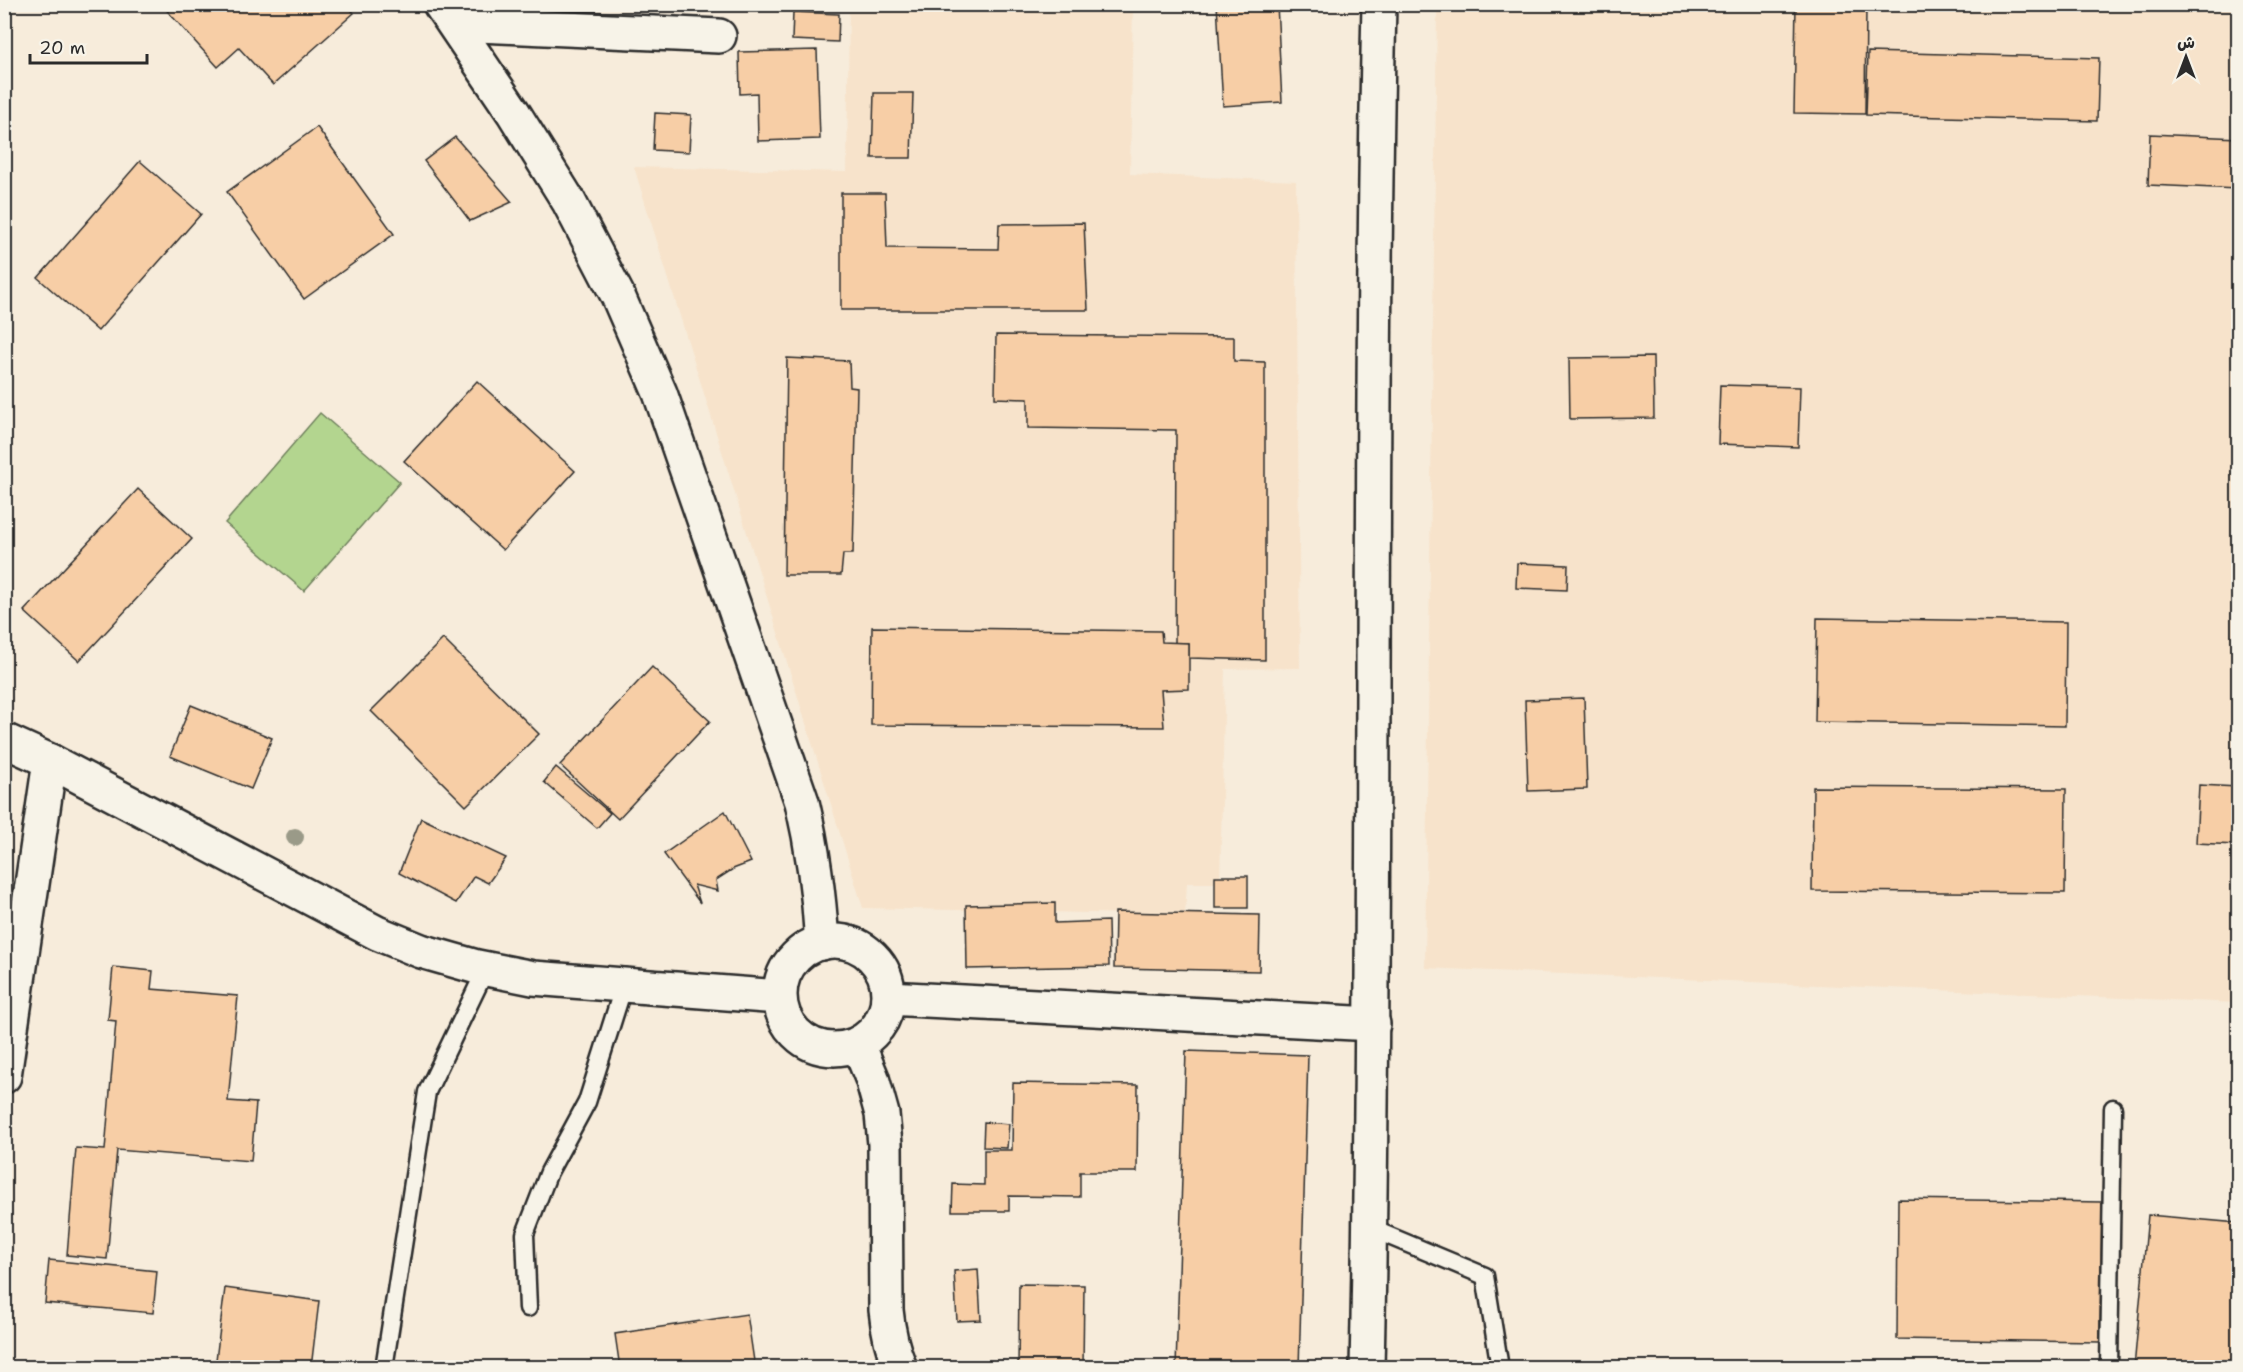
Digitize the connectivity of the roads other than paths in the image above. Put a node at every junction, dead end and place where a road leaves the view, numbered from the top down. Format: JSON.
{"nodes":[{"id":1,"x":1380,"y":4,"type":"edge"},
{"id":2,"x":450,"y":11,"type":"edge"},
{"id":3,"x":719,"y":36,"type":"dead end"},
{"id":4,"x":4,"y":740,"type":"edge"},
{"id":5,"x":50,"y":761,"type":"junction"},
{"id":6,"x":822,"y":943,"type":"junction"},
{"id":7,"x":486,"y":969,"type":"junction"},
{"id":8,"x":624,"y":985,"type":"junction"},
{"id":9,"x":779,"y":998,"type":"junction"},
{"id":10,"x":888,"y":998,"type":"junction"},
{"id":11,"x":1373,"y":1024,"type":"junction"},
{"id":12,"x":858,"y":1044,"type":"junction"},
{"id":13,"x":4,"y":1076,"type":"edge"},
{"id":14,"x":2114,"y":1108,"type":"dead end"},
{"id":15,"x":1370,"y":1228,"type":"junction"},
{"id":16,"x":528,"y":1308,"type":"dead end"},
{"id":17,"x":895,"y":1362,"type":"edge"},
{"id":18,"x":384,"y":1368,"type":"edge"},
{"id":19,"x":1367,"y":1368,"type":"edge"},
{"id":20,"x":1500,"y":1368,"type":"edge"},
{"id":21,"x":2109,"y":1368,"type":"edge"}],
"edges":[{"from":1,"to":11,"type":"street"},
{"from":2,"to":3,"type":"street"},
{"from":2,"to":6,"type":"street"},
{"from":4,"to":5,"type":"street"},
{"from":5,"to":7,"type":"street"},
{"from":5,"to":13,"type":"street"},
{"from":6,"to":9,"type":"street"},
{"from":6,"to":10,"type":"street"},
{"from":7,"to":8,"type":"street"},
{"from":7,"to":18,"type":"lane"},
{"from":8,"to":9,"type":"street"},
{"from":8,"to":16,"type":"lane"},
{"from":9,"to":12,"type":"street"},
{"from":10,"to":11,"type":"street"},
{"from":10,"to":12,"type":"street"},
{"from":11,"to":15,"type":"street"},
{"from":12,"to":17,"type":"street"},
{"from":14,"to":21,"type":"lane"},
{"from":15,"to":19,"type":"street"},
{"from":15,"to":20,"type":"lane"}]}
